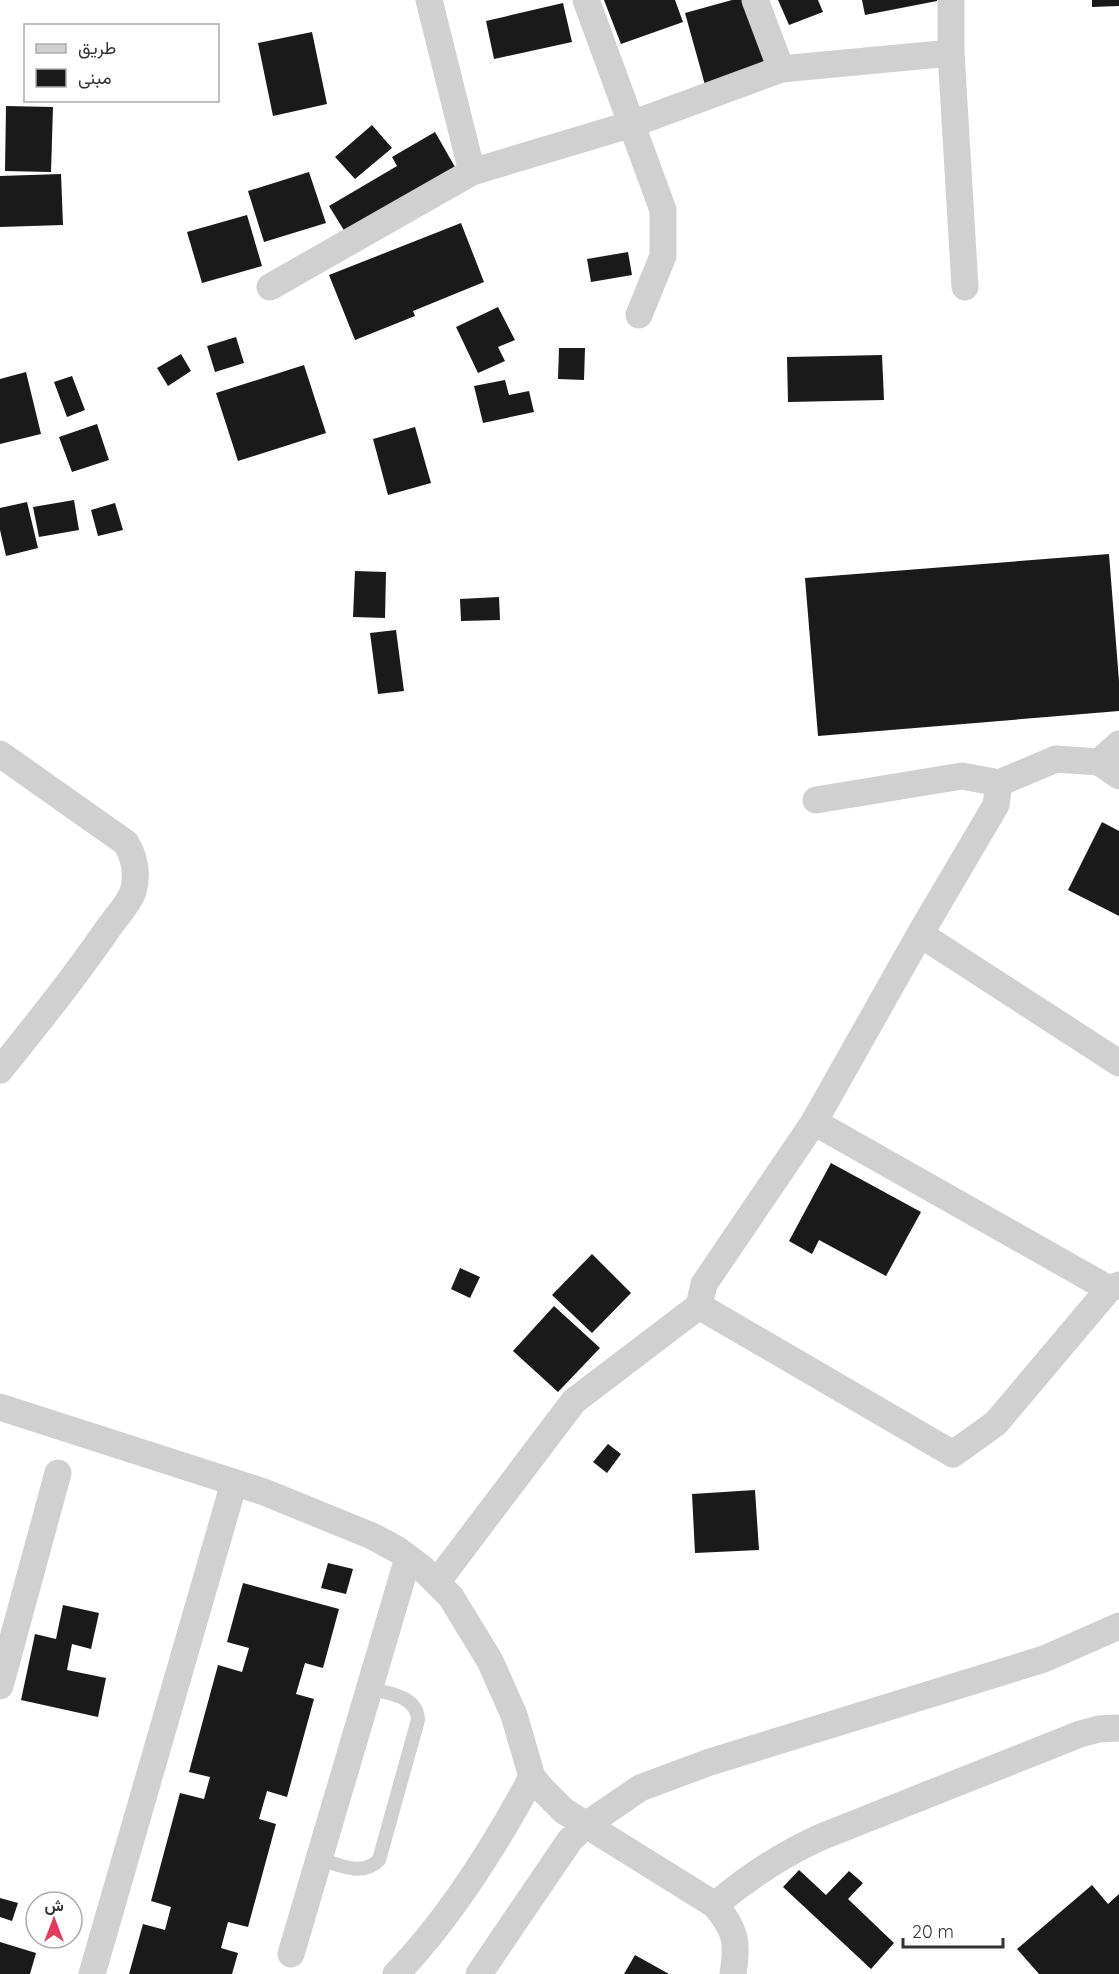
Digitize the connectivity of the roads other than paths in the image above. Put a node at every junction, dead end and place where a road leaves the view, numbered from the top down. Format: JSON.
{"nodes":[{"id":1,"x":429,"y":0,"type":"edge"},
{"id":2,"x":586,"y":0,"type":"edge"},
{"id":3,"x":755,"y":0,"type":"edge"},
{"id":4,"x":951,"y":0,"type":"edge"},
{"id":5,"x":951,"y":53,"type":"junction"},
{"id":6,"x":780,"y":69,"type":"junction"},
{"id":7,"x":632,"y":124,"type":"junction"},
{"id":8,"x":472,"y":172,"type":"junction"},
{"id":9,"x":270,"y":287,"type":"dead end"},
{"id":10,"x":965,"y":287,"type":"dead end"},
{"id":11,"x":639,"y":315,"type":"dead end"},
{"id":12,"x":0,"y":754,"type":"edge"},
{"id":13,"x":1112,"y":761,"type":"edge"},
{"id":14,"x":999,"y":783,"type":"junction"},
{"id":15,"x":816,"y":800,"type":"dead end"},
{"id":16,"x":920,"y":934,"type":"junction"},
{"id":17,"x":1119,"y":1063,"type":"edge"},
{"id":18,"x":0,"y":1070,"type":"edge"},
{"id":19,"x":814,"y":1122,"type":"junction"},
{"id":20,"x":1114,"y":1287,"type":"edge"},
{"id":21,"x":699,"y":1306,"type":"junction"},
{"id":22,"x":0,"y":1407,"type":"edge"},
{"id":23,"x":58,"y":1473,"type":"dead end"},
{"id":24,"x":234,"y":1483,"type":"junction"},
{"id":25,"x":408,"y":1558,"type":"junction"},
{"id":26,"x":437,"y":1582,"type":"junction"},
{"id":27,"x":1119,"y":1626,"type":"edge"},
{"id":28,"x":0,"y":1686,"type":"edge"},
{"id":29,"x":369,"y":1688,"type":"junction"},
{"id":30,"x":1119,"y":1728,"type":"edge"},
{"id":31,"x":532,"y":1777,"type":"junction"},
{"id":32,"x":586,"y":1826,"type":"junction"},
{"id":33,"x":319,"y":1859,"type":"junction"},
{"id":34,"x":715,"y":1905,"type":"junction"},
{"id":35,"x":291,"y":1954,"type":"dead end"},
{"id":36,"x":92,"y":1974,"type":"edge"},
{"id":37,"x":396,"y":1974,"type":"edge"},
{"id":38,"x":479,"y":1974,"type":"edge"},
{"id":39,"x":733,"y":1974,"type":"edge"}],
"edges":[{"from":1,"to":8,"type":"street"},
{"from":2,"to":7,"type":"street"},
{"from":3,"to":6,"type":"street"},
{"from":4,"to":5,"type":"street"},
{"from":5,"to":6,"type":"street"},
{"from":5,"to":10,"type":"street"},
{"from":6,"to":7,"type":"street"},
{"from":7,"to":8,"type":"street"},
{"from":7,"to":11,"type":"street"},
{"from":8,"to":9,"type":"street"},
{"from":12,"to":18,"type":"street"},
{"from":13,"to":14,"type":"street"},
{"from":14,"to":15,"type":"street"},
{"from":14,"to":16,"type":"street"},
{"from":16,"to":17,"type":"street"},
{"from":16,"to":19,"type":"street"},
{"from":19,"to":20,"type":"street"},
{"from":19,"to":21,"type":"street"},
{"from":20,"to":21,"type":"street"},
{"from":21,"to":26,"type":"street"},
{"from":22,"to":24,"type":"street"},
{"from":23,"to":28,"type":"street"},
{"from":24,"to":25,"type":"street"},
{"from":24,"to":36,"type":"street"},
{"from":25,"to":26,"type":"street"},
{"from":25,"to":29,"type":"street"},
{"from":26,"to":31,"type":"street"},
{"from":27,"to":32,"type":"street"},
{"from":29,"to":33,"type":"street"},
{"from":29,"to":33,"type":"lane"},
{"from":30,"to":34,"type":"street"},
{"from":31,"to":32,"type":"street"},
{"from":31,"to":37,"type":"street"},
{"from":32,"to":34,"type":"street"},
{"from":32,"to":38,"type":"street"},
{"from":33,"to":35,"type":"street"},
{"from":34,"to":39,"type":"street"}]}
